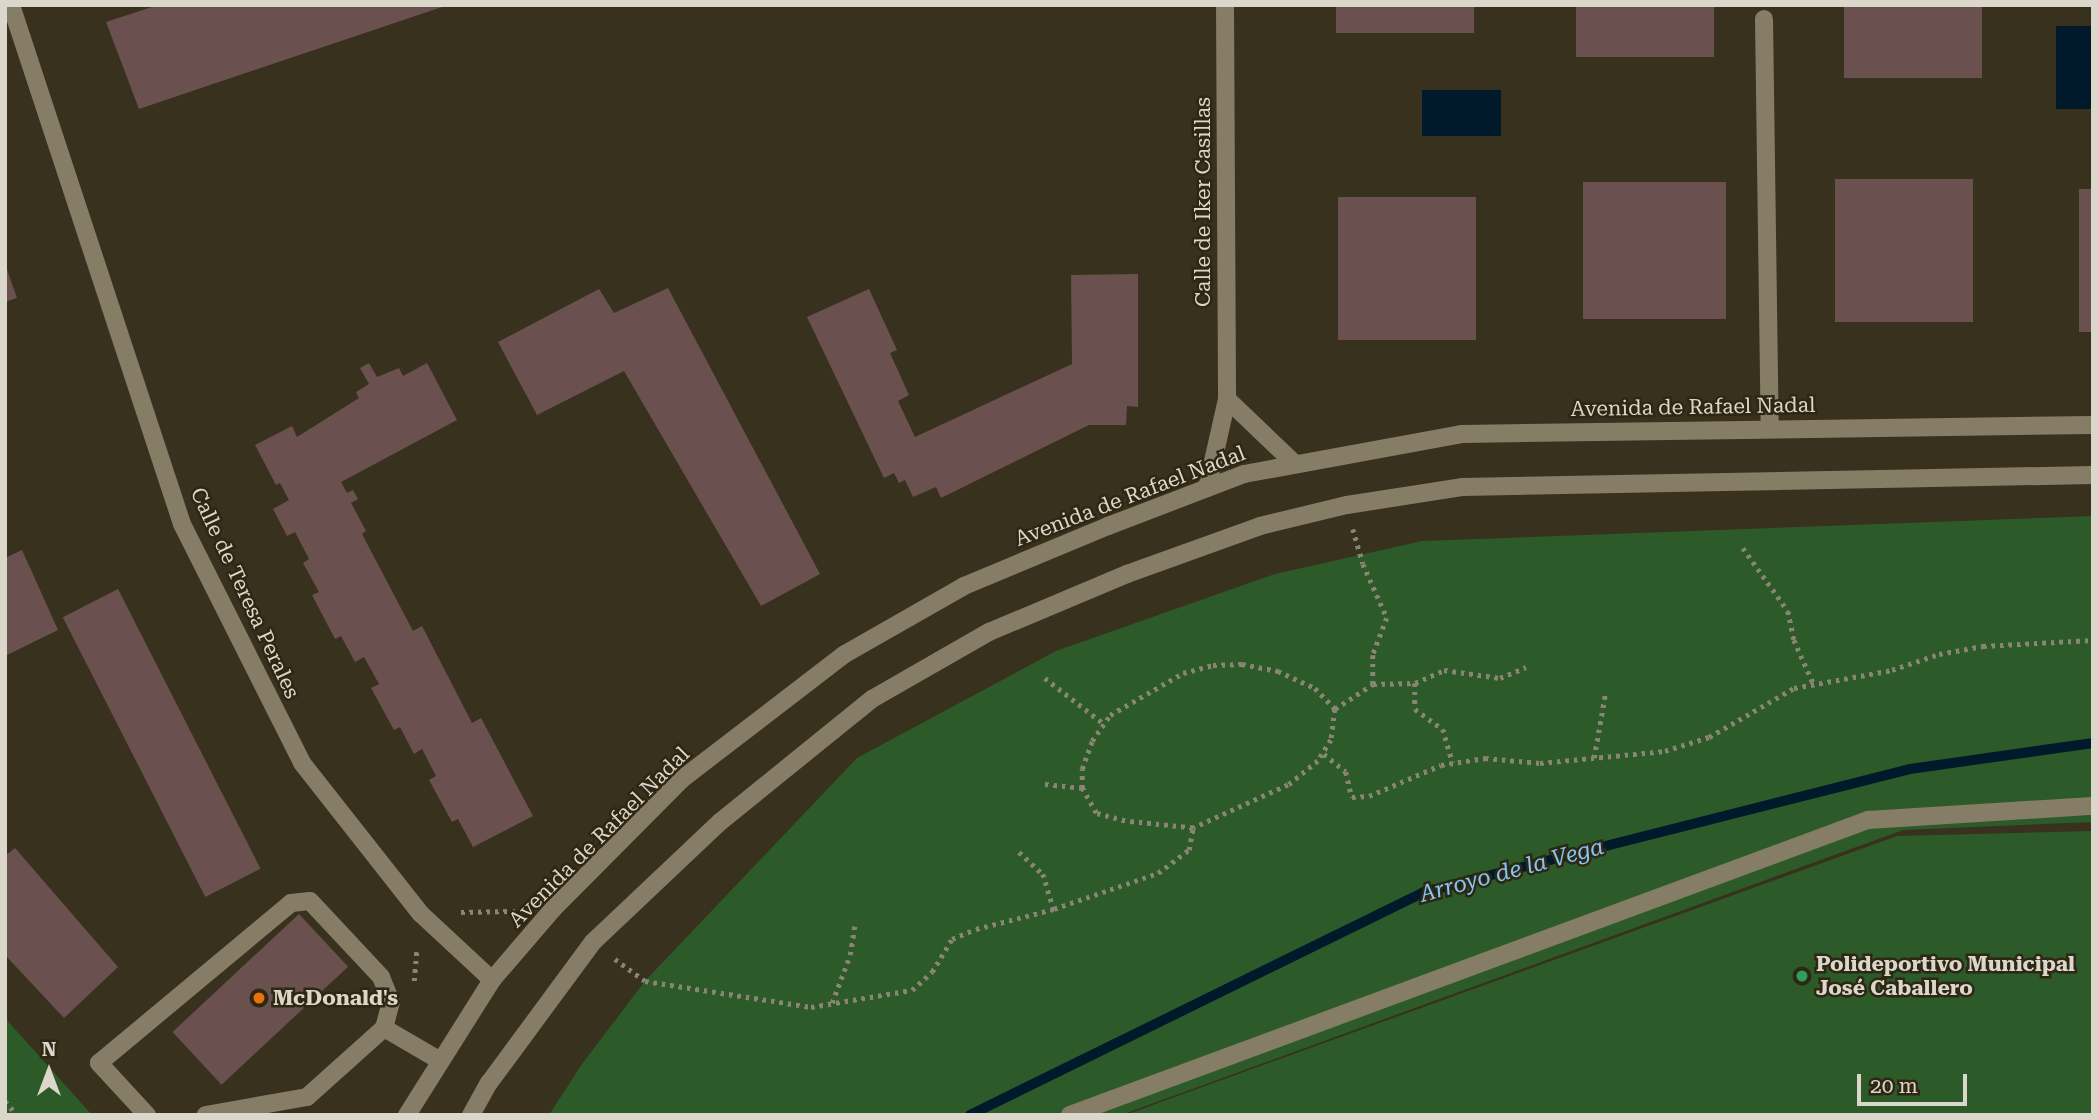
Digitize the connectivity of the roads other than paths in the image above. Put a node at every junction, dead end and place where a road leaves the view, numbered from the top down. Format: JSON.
{"nodes":[{"id":1,"x":11,"y":5,"type":"edge"},
{"id":2,"x":1225,"y":5,"type":"edge"},
{"id":3,"x":1765,"y":19,"type":"dead end"},
{"id":4,"x":1227,"y":399,"type":"junction"},
{"id":5,"x":2093,"y":425,"type":"edge"},
{"id":6,"x":1770,"y":429,"type":"junction"},
{"id":7,"x":1294,"y":463,"type":"junction"},
{"id":8,"x":2093,"y":475,"type":"edge"},
{"id":9,"x":1208,"y":488,"type":"junction"},
{"id":10,"x":2093,"y":806,"type":"edge"},
{"id":11,"x":492,"y":980,"type":"junction"},
{"id":12,"x":384,"y":1028,"type":"junction"},
{"id":13,"x":439,"y":1060,"type":"junction"},
{"id":14,"x":147,"y":1115,"type":"edge"},
{"id":15,"x":206,"y":1115,"type":"edge"},
{"id":16,"x":407,"y":1115,"type":"edge"},
{"id":17,"x":471,"y":1115,"type":"edge"},
{"id":18,"x":1070,"y":1115,"type":"edge"}],
"edges":[{"from":1,"to":11,"type":"street","name":"Calle de Teresa Perales"},
{"from":2,"to":4,"type":"street","name":"Calle de Iker Casillas"},
{"from":3,"to":6,"type":"street"},
{"from":4,"to":7,"type":"street"},
{"from":4,"to":9,"type":"street","name":"Calle de Iker Casillas"},
{"from":5,"to":6,"type":"street","name":"Avenida de Rafael Nadal"},
{"from":6,"to":7,"type":"street","name":"Avenida de Rafael Nadal"},
{"from":7,"to":9,"type":"street","name":"Avenida de Rafael Nadal"},
{"from":8,"to":17,"type":"street"},
{"from":9,"to":11,"type":"street","name":"Avenida de Rafael Nadal"},
{"from":10,"to":18,"type":"street"},
{"from":11,"to":13,"type":"street","name":"Avenida de Rafael Nadal"},
{"from":12,"to":13,"type":"street"},
{"from":12,"to":14,"type":"street"},
{"from":12,"to":15,"type":"street"},
{"from":13,"to":16,"type":"street","name":"Avenida de Rafael Nadal"}]}
